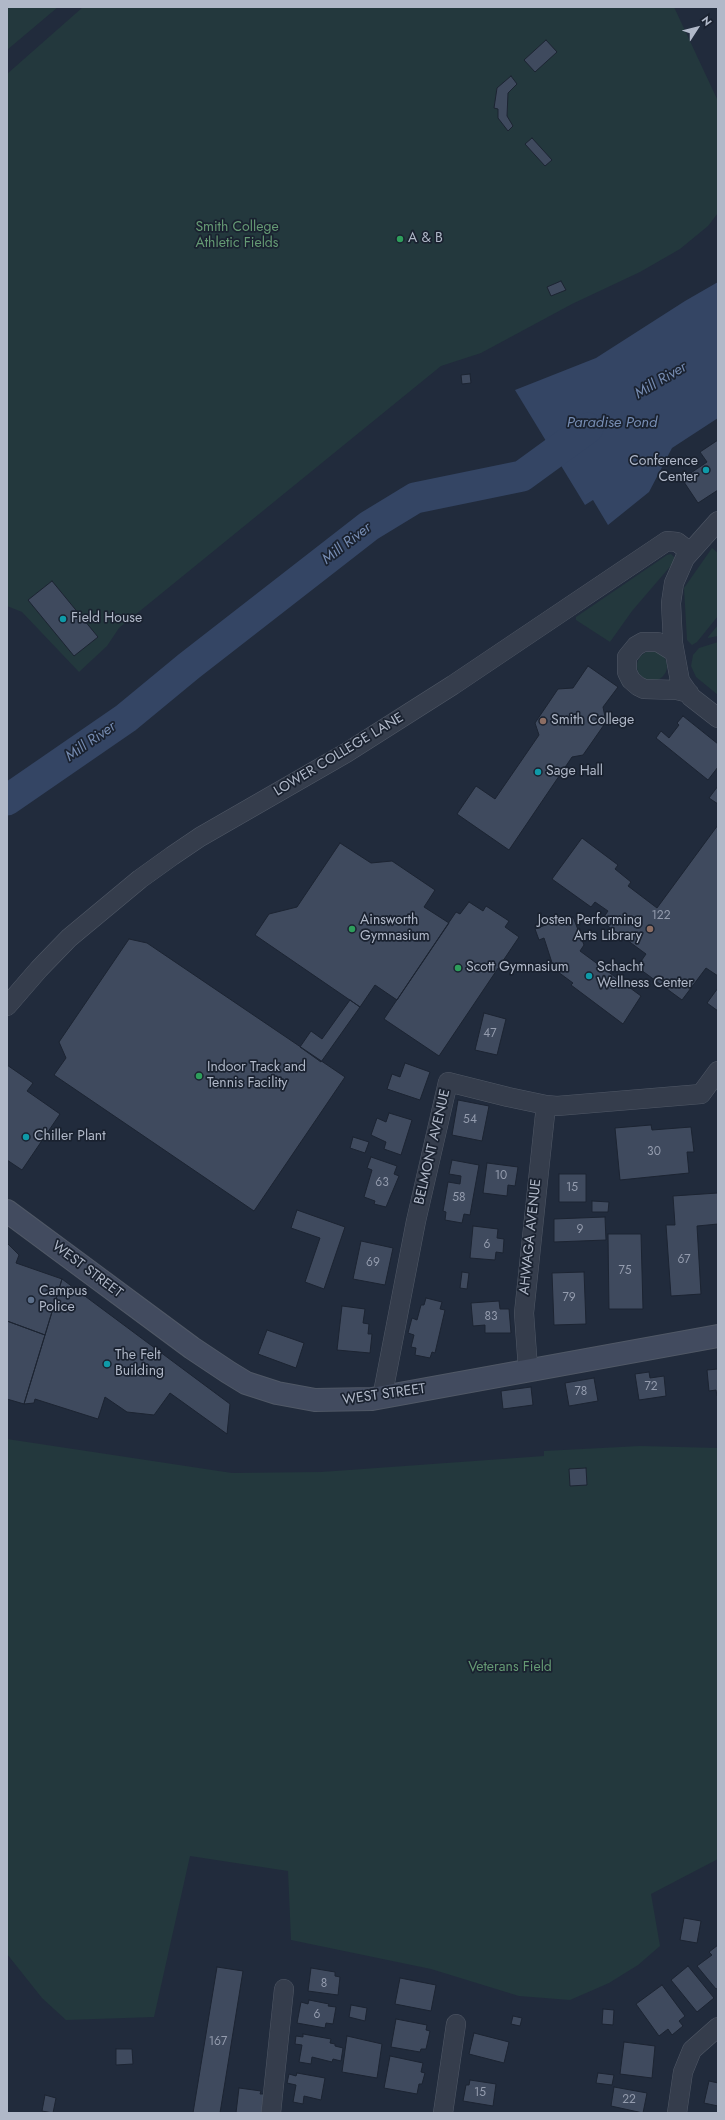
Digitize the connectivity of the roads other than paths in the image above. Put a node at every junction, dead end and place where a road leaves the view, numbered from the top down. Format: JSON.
{"nodes":[{"id":1,"x":718,"y":521,"type":"edge"},
{"id":2,"x":690,"y":552,"type":"junction"},
{"id":3,"x":674,"y":652,"type":"junction"},
{"id":4,"x":689,"y":694,"type":"junction"},
{"id":5,"x":718,"y":718,"type":"edge"},
{"id":6,"x":7,"y":1006,"type":"edge"},
{"id":7,"x":718,"y":1071,"type":"edge"},
{"id":8,"x":546,"y":1105,"type":"junction"},
{"id":9,"x":7,"y":1211,"type":"edge"},
{"id":10,"x":718,"y":1336,"type":"edge"},
{"id":11,"x":528,"y":1370,"type":"junction"},
{"id":12,"x":382,"y":1398,"type":"junction"},
{"id":13,"x":284,"y":1989,"type":"dead end"},
{"id":14,"x":456,"y":2024,"type":"dead end"},
{"id":15,"x":718,"y":2027,"type":"edge"},
{"id":16,"x":271,"y":2113,"type":"edge"},
{"id":17,"x":442,"y":2113,"type":"edge"},
{"id":18,"x":677,"y":2113,"type":"edge"}],
"edges":[{"from":1,"to":2,"type":"street"},
{"from":2,"to":3,"type":"street"},
{"from":2,"to":6,"type":"street","name":"LOWER COLLEGE LANE"},
{"from":3,"to":4,"type":"street"},
{"from":3,"to":4,"type":"street"},
{"from":4,"to":5,"type":"street"},
{"from":7,"to":8,"type":"street","name":"BELMONT AVENUE"},
{"from":8,"to":11,"type":"street","name":"AHWAGA AVENUE"},
{"from":8,"to":12,"type":"street","name":"BELMONT AVENUE"},
{"from":9,"to":12,"type":"main road","name":"WEST STREET"},
{"from":10,"to":11,"type":"main road","name":"WEST STREET"},
{"from":11,"to":12,"type":"main road","name":"WEST STREET"},
{"from":13,"to":16,"type":"street"},
{"from":14,"to":17,"type":"street"},
{"from":15,"to":18,"type":"street"}]}
